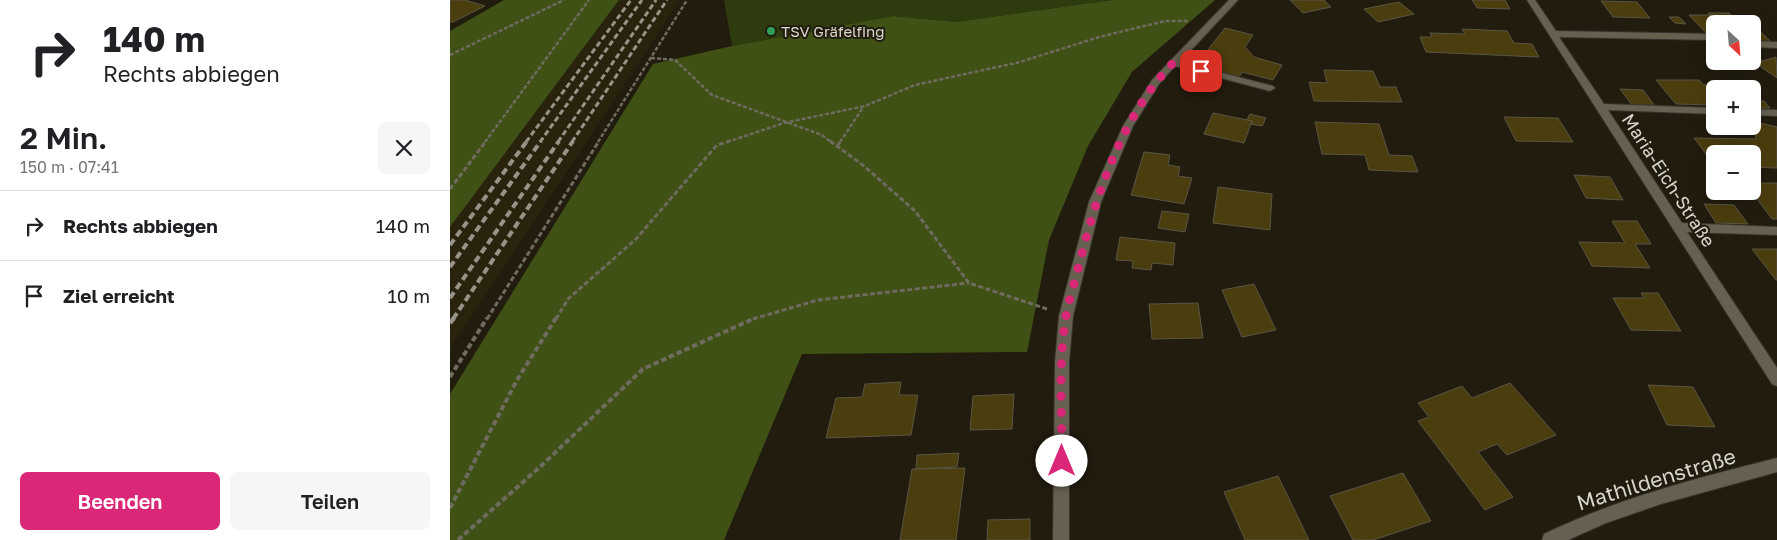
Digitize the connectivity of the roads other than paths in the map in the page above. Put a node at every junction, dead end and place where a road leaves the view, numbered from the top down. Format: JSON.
{"nodes":[{"id":1,"x":1234,"y":0,"type":"edge"},
{"id":2,"x":1531,"y":0,"type":"edge"},
{"id":3,"x":1555,"y":37,"type":"junction"},
{"id":4,"x":1706,"y":37,"type":"edge"},
{"id":5,"x":1706,"y":43,"type":"edge"},
{"id":6,"x":1761,"y":44,"type":"edge"},
{"id":7,"x":1777,"y":45,"type":"edge"},
{"id":8,"x":1173,"y":63,"type":"junction"},
{"id":9,"x":1270,"y":88,"type":"dead end"},
{"id":10,"x":1600,"y":107,"type":"junction"},
{"id":11,"x":1706,"y":111,"type":"edge"},
{"id":12,"x":1761,"y":112,"type":"edge"},
{"id":13,"x":1777,"y":113,"type":"edge"},
{"id":14,"x":1678,"y":227,"type":"junction"},
{"id":15,"x":1777,"y":231,"type":"edge"},
{"id":16,"x":1777,"y":380,"type":"edge"},
{"id":17,"x":1777,"y":465,"type":"edge"},
{"id":18,"x":1061,"y":540,"type":"edge"},
{"id":19,"x":1550,"y":540,"type":"edge"}],
"edges":[{"from":1,"to":8,"type":"street"},
{"from":2,"to":3,"type":"street","name":"Maria-Eich-Straße"},
{"from":3,"to":4,"type":"street"},
{"from":3,"to":5,"type":"street"},
{"from":3,"to":10,"type":"street","name":"Maria-Eich-Straße"},
{"from":6,"to":7,"type":"street"},
{"from":8,"to":9,"type":"street"},
{"from":8,"to":18,"type":"street"},
{"from":10,"to":11,"type":"street"},
{"from":10,"to":14,"type":"street","name":"Maria-Eich-Straße"},
{"from":12,"to":13,"type":"street"},
{"from":14,"to":15,"type":"street"},
{"from":14,"to":16,"type":"street","name":"Maria-Eich-Straße"},
{"from":17,"to":19,"type":"street","name":"Mathildenstraße"}]}
